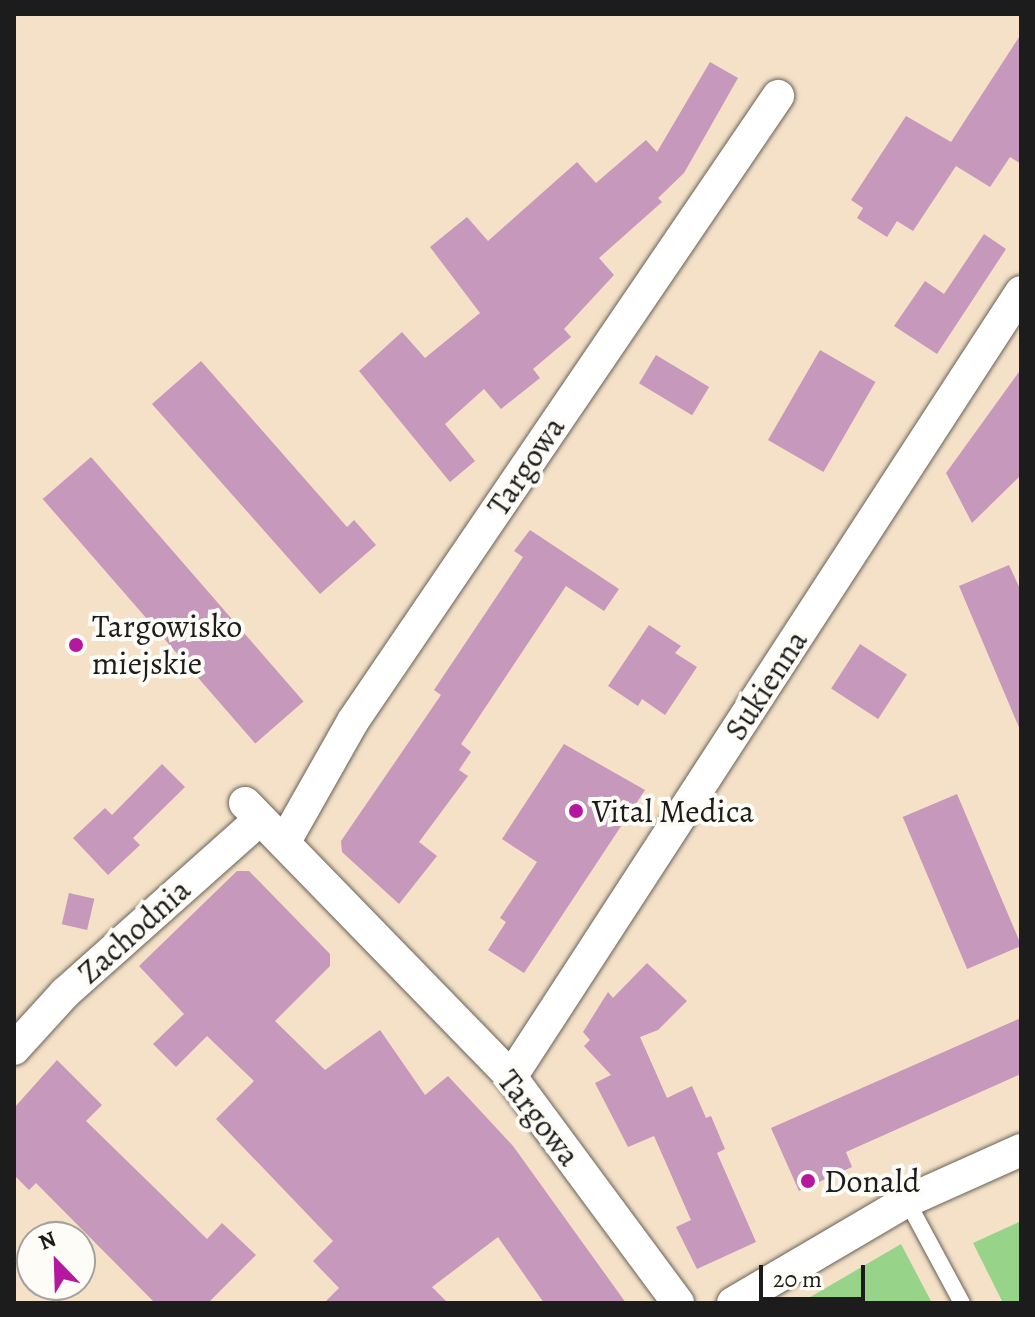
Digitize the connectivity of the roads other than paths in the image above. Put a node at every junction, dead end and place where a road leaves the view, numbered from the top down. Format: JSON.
{"nodes":[{"id":1,"x":778,"y":96,"type":"dead end"},
{"id":2,"x":1021,"y":292,"type":"edge"},
{"id":3,"x":252,"y":811,"type":"joint"},
{"id":4,"x":284,"y":843,"type":"junction"},
{"id":5,"x":14,"y":1049,"type":"edge"},
{"id":6,"x":511,"y":1077,"type":"junction"},
{"id":7,"x":1021,"y":1150,"type":"edge"},
{"id":8,"x":907,"y":1201,"type":"junction"},
{"id":9,"x":678,"y":1303,"type":"edge"},
{"id":10,"x":733,"y":1303,"type":"edge"},
{"id":11,"x":962,"y":1303,"type":"edge"}],
"edges":[{"from":1,"to":4,"type":"street","name":"Targowa"},
{"from":2,"to":6,"type":"street","name":"Sukienna"},
{"from":3,"to":4,"type":"street","name":"Targowa"},
{"from":3,"to":5,"type":"street","name":"Zachodnia"},
{"from":4,"to":6,"type":"street","name":"Targowa"},
{"from":6,"to":9,"type":"street","name":"Targowa"},
{"from":7,"to":8,"type":"street"},
{"from":8,"to":10,"type":"street"},
{"from":8,"to":11,"type":"lane"}]}
